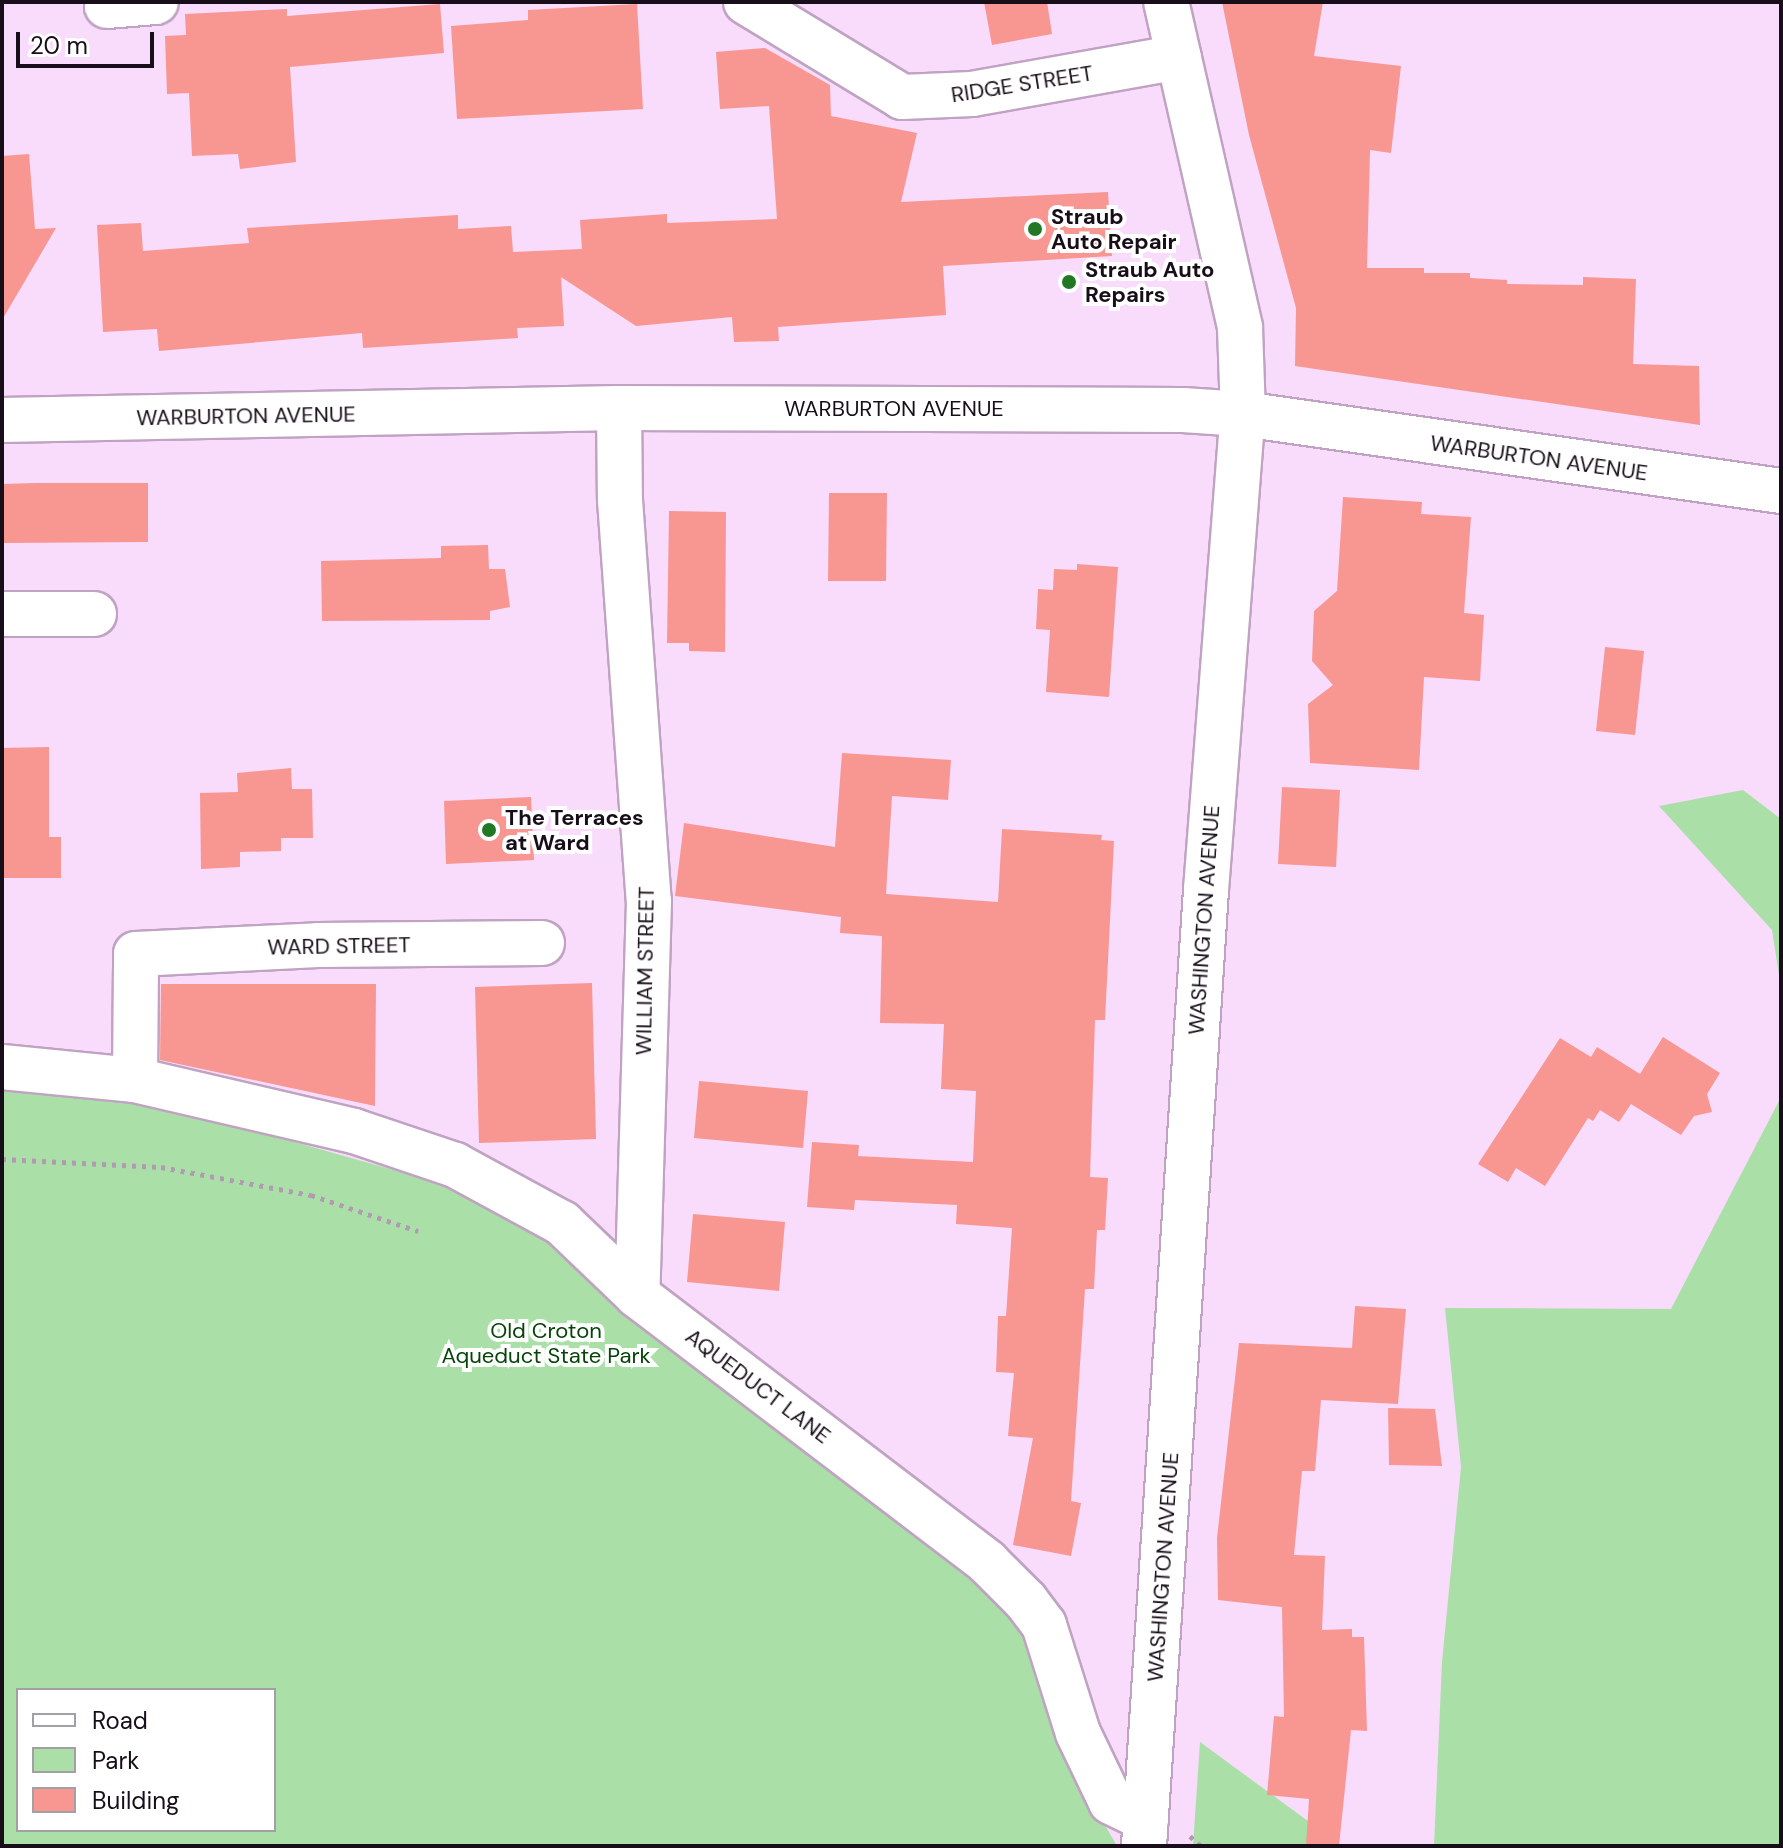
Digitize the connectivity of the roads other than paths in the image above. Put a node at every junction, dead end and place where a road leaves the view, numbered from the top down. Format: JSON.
{"nodes":[{"id":1,"x":156,"y":2,"type":"edge"},
{"id":2,"x":746,"y":2,"type":"edge"},
{"id":3,"x":1166,"y":2,"type":"edge"},
{"id":4,"x":107,"y":6,"type":"dead end"},
{"id":5,"x":1179,"y":57,"type":"junction"},
{"id":6,"x":619,"y":408,"type":"junction"},
{"id":7,"x":1243,"y":414,"type":"junction"},
{"id":8,"x":2,"y":420,"type":"edge"},
{"id":9,"x":1781,"y":491,"type":"edge"},
{"id":10,"x":2,"y":614,"type":"edge"},
{"id":11,"x":94,"y":614,"type":"dead end"},
{"id":12,"x":542,"y":943,"type":"dead end"},
{"id":13,"x":2,"y":1067,"type":"edge"},
{"id":14,"x":135,"y":1080,"type":"junction"},
{"id":15,"x":637,"y":1295,"type":"junction"},
{"id":16,"x":1145,"y":1832,"type":"edge"}],
"edges":[{"from":1,"to":4,"type":"street"},
{"from":2,"to":5,"type":"street","name":"RIDGE STREET"},
{"from":3,"to":5,"type":"street","name":"WASHINGTON AVENUE"},
{"from":5,"to":7,"type":"street","name":"WASHINGTON AVENUE"},
{"from":6,"to":7,"type":"street","name":"WARBURTON AVENUE"},
{"from":6,"to":8,"type":"street","name":"WARBURTON AVENUE"},
{"from":6,"to":15,"type":"street","name":"WILLIAM STREET"},
{"from":7,"to":9,"type":"street","name":"WARBURTON AVENUE"},
{"from":7,"to":16,"type":"street","name":"WASHINGTON AVENUE"},
{"from":10,"to":11,"type":"street"},
{"from":12,"to":14,"type":"street","name":"WARD STREET"},
{"from":13,"to":14,"type":"street","name":"AQUEDUCT LANE"},
{"from":14,"to":15,"type":"street","name":"AQUEDUCT LANE"},
{"from":15,"to":16,"type":"street","name":"AQUEDUCT LANE"}]}
